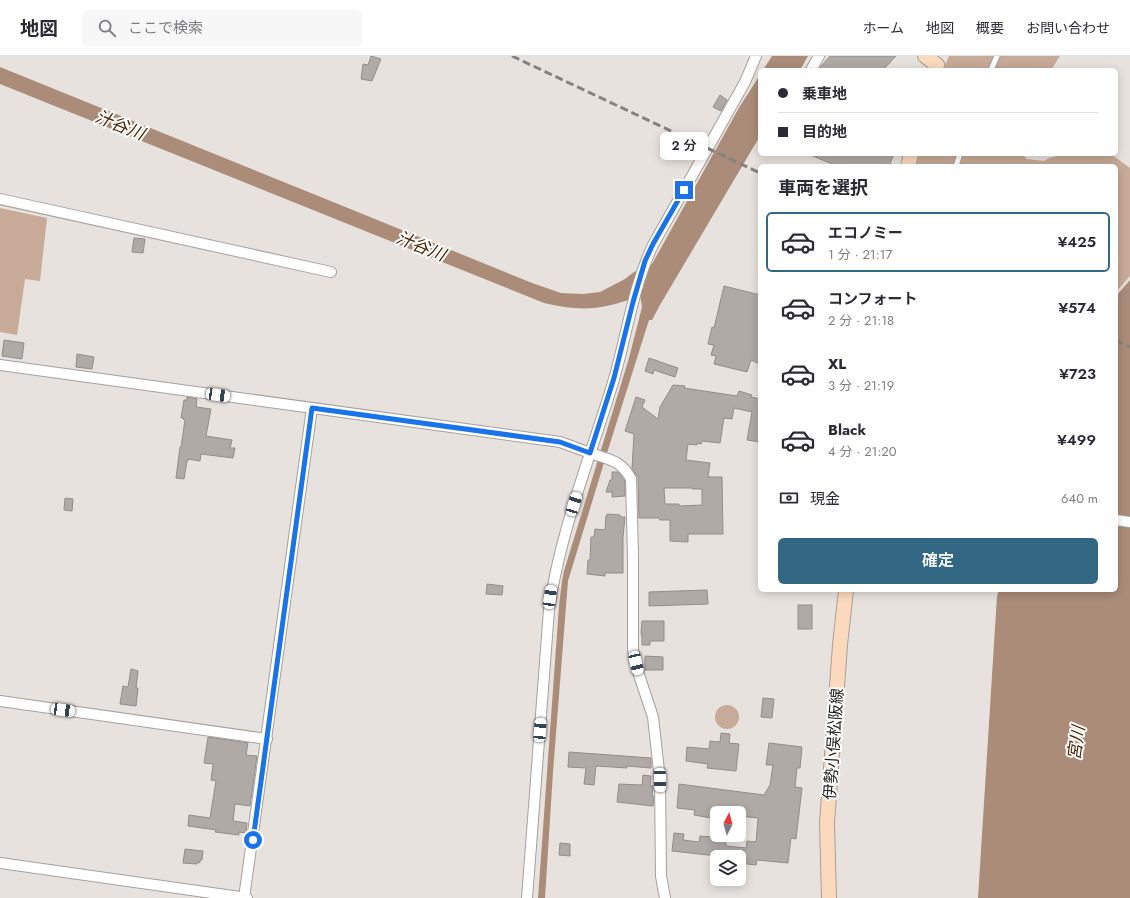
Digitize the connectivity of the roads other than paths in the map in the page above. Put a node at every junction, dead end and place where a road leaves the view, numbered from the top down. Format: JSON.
{"nodes":[{"id":1,"x":756,"y":56,"type":"edge"},
{"id":2,"x":820,"y":56,"type":"edge"},
{"id":3,"x":925,"y":56,"type":"edge"},
{"id":4,"x":996,"y":56,"type":"edge"},
{"id":5,"x":812,"y":68,"type":"edge"},
{"id":6,"x":936,"y":68,"type":"edge"},
{"id":7,"x":992,"y":68,"type":"edge"},
{"id":8,"x":0,"y":199,"type":"edge"},
{"id":9,"x":331,"y":272,"type":"dead end"},
{"id":10,"x":0,"y":364,"type":"edge"},
{"id":11,"x":312,"y":408,"type":"junction"},
{"id":12,"x":591,"y":454,"type":"junction"},
{"id":13,"x":1118,"y":520,"type":"edge"},
{"id":14,"x":1130,"y":522,"type":"edge"},
{"id":15,"x":846,"y":592,"type":"edge"},
{"id":16,"x":0,"y":701,"type":"edge"},
{"id":17,"x":267,"y":739,"type":"junction"},
{"id":18,"x":0,"y":864,"type":"edge"},
{"id":19,"x":245,"y":898,"type":"edge"},
{"id":20,"x":527,"y":898,"type":"edge"},
{"id":21,"x":665,"y":898,"type":"edge"},
{"id":22,"x":829,"y":898,"type":"edge"}],
"edges":[{"from":1,"to":12,"type":"street"},
{"from":2,"to":5,"type":"street"},
{"from":3,"to":6,"type":"main road"},
{"from":4,"to":7,"type":"lane"},
{"from":8,"to":9,"type":"street"},
{"from":10,"to":11,"type":"street"},
{"from":11,"to":12,"type":"street"},
{"from":11,"to":17,"type":"street"},
{"from":12,"to":20,"type":"street"},
{"from":12,"to":21,"type":"street"},
{"from":13,"to":14,"type":"street"},
{"from":15,"to":22,"type":"main road","name":"伊勢小俣松阪線"},
{"from":16,"to":17,"type":"street"},
{"from":17,"to":19,"type":"street"},
{"from":18,"to":19,"type":"street"}]}
